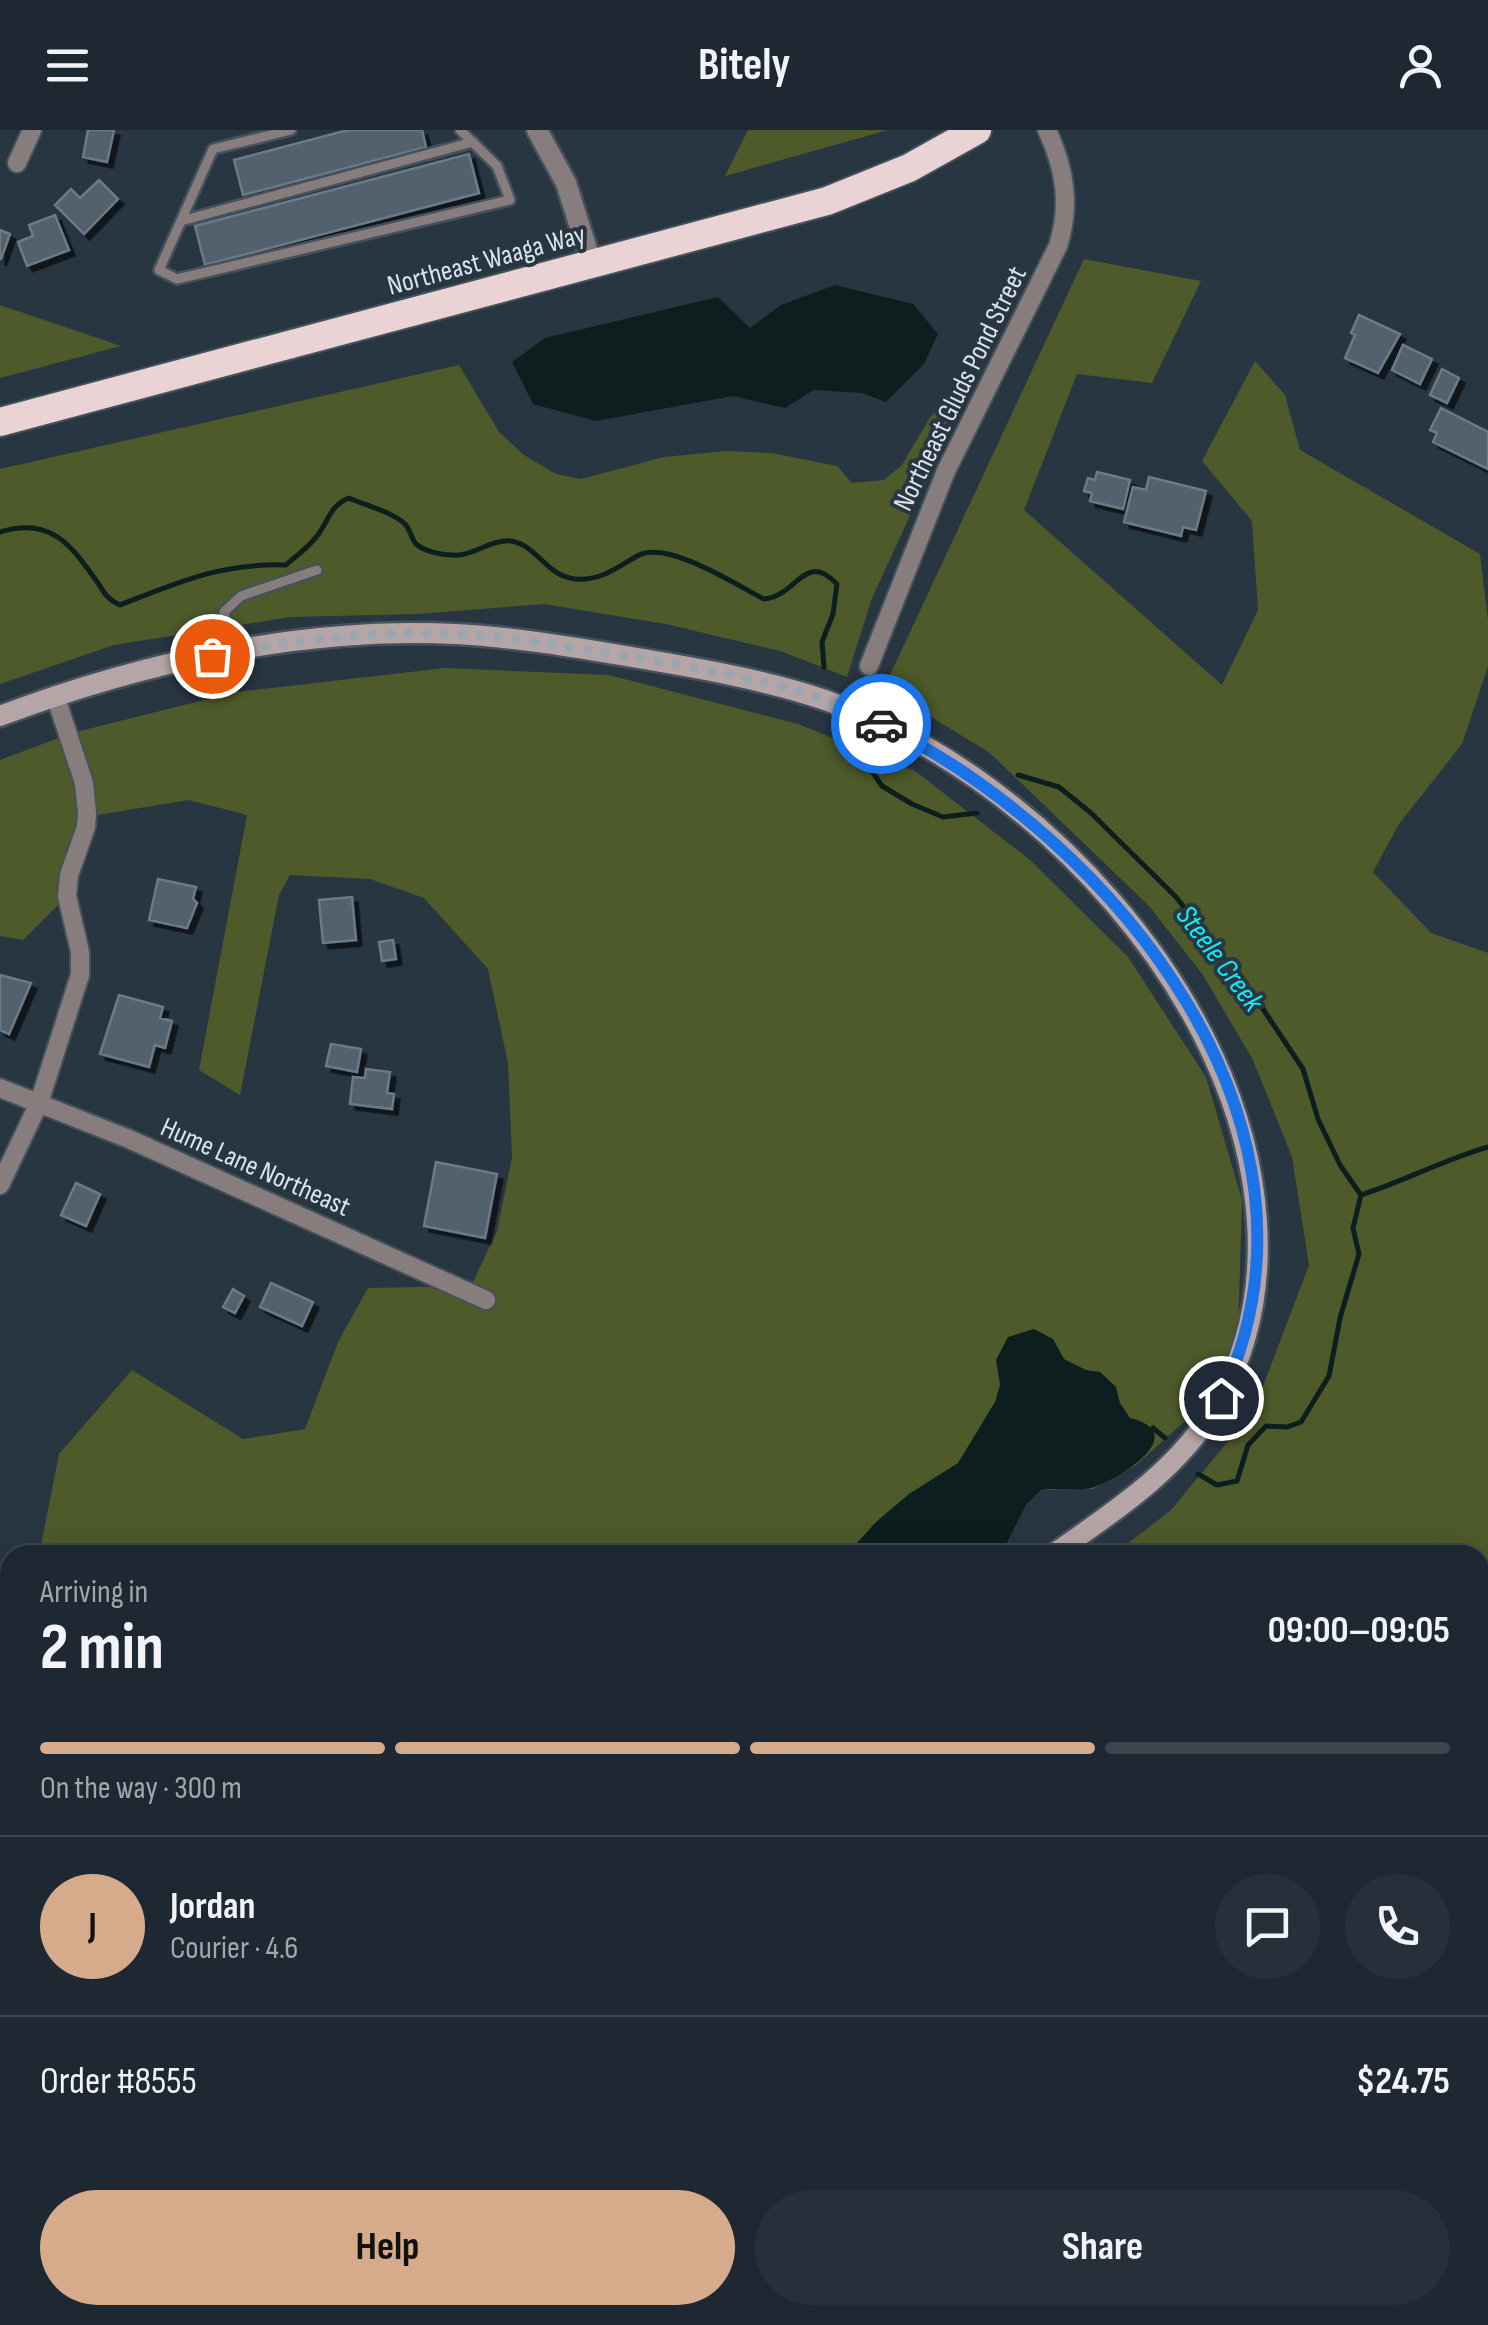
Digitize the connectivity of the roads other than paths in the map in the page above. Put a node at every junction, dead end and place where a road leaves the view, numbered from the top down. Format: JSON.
{"nodes":[{"id":1,"x":32,"y":130,"type":"edge"},
{"id":2,"x":291,"y":130,"type":"edge"},
{"id":3,"x":460,"y":130,"type":"edge"},
{"id":4,"x":537,"y":130,"type":"edge"},
{"id":5,"x":977,"y":130,"type":"edge"},
{"id":6,"x":1047,"y":130,"type":"edge"},
{"id":7,"x":250,"y":135,"type":"edge"},
{"id":8,"x":473,"y":142,"type":"junction"},
{"id":9,"x":17,"y":163,"type":"dead end"},
{"id":10,"x":181,"y":221,"type":"junction"},
{"id":11,"x":592,"y":265,"type":"junction"},
{"id":12,"x":0,"y":422,"type":"edge"},
{"id":13,"x":317,"y":570,"type":"dead end"},
{"id":14,"x":231,"y":652,"type":"junction"},
{"id":15,"x":869,"y":666,"type":"dead end"},
{"id":16,"x":55,"y":695,"type":"junction"},
{"id":17,"x":0,"y":716,"type":"edge"},
{"id":18,"x":0,"y":1088,"type":"edge"},
{"id":19,"x":39,"y":1103,"type":"junction"},
{"id":20,"x":0,"y":1185,"type":"edge"},
{"id":21,"x":486,"y":1300,"type":"dead end"},
{"id":22,"x":1066,"y":1545,"type":"edge"}],
"edges":[{"from":1,"to":9,"type":"street"},
{"from":2,"to":7,"type":"lane"},
{"from":3,"to":8,"type":"lane"},
{"from":4,"to":11,"type":"street"},
{"from":5,"to":11,"type":"highway","name":"Northeast Waaga Way"},
{"from":6,"to":15,"type":"street","name":"Northeast Gluds Pond Street"},
{"from":7,"to":10,"type":"lane"},
{"from":8,"to":10,"type":"lane"},
{"from":8,"to":10,"type":"lane"},
{"from":11,"to":12,"type":"highway","name":"Northeast Waaga Way"},
{"from":13,"to":14,"type":"lane"},
{"from":14,"to":16,"type":"main road"},
{"from":14,"to":22,"type":"main road"},
{"from":16,"to":17,"type":"main road"},
{"from":16,"to":19,"type":"street"},
{"from":18,"to":19,"type":"street","name":"Hume Lane Northeast"},
{"from":19,"to":20,"type":"street"},
{"from":19,"to":21,"type":"street","name":"Hume Lane Northeast"}]}
